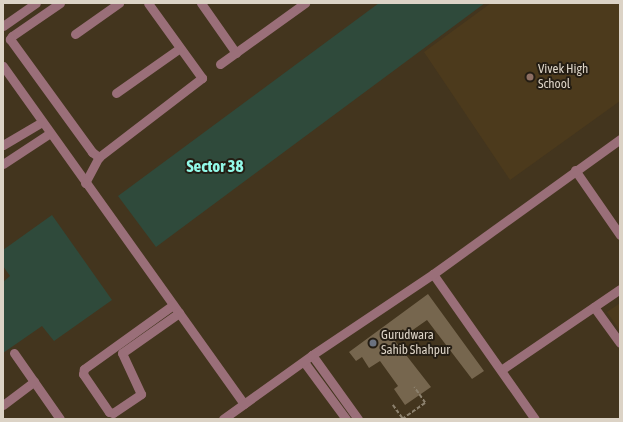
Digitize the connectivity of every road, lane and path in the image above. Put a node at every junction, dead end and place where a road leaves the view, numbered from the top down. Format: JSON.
{"nodes":[{"id":1,"x":36,"y":3,"type":"edge"},
{"id":2,"x":60,"y":3,"type":"edge"},
{"id":3,"x":119,"y":3,"type":"edge"},
{"id":4,"x":148,"y":3,"type":"edge"},
{"id":5,"x":201,"y":3,"type":"edge"},
{"id":6,"x":302,"y":4,"type":"edge"},
{"id":7,"x":3,"y":26,"type":"edge"},
{"id":8,"x":75,"y":34,"type":"dead end"},
{"id":9,"x":180,"y":48,"type":"junction"},
{"id":10,"x":236,"y":53,"type":"junction"},
{"id":11,"x":220,"y":64,"type":"dead end"},
{"id":12,"x":3,"y":66,"type":"edge"},
{"id":13,"x":116,"y":93,"type":"dead end"},
{"id":14,"x":42,"y":122,"type":"junction"},
{"id":15,"x":50,"y":133,"type":"junction"},
{"id":16,"x":620,"y":139,"type":"edge"},
{"id":17,"x":3,"y":145,"type":"edge"},
{"id":18,"x":99,"y":157,"type":"junction"},
{"id":19,"x":3,"y":164,"type":"edge"},
{"id":20,"x":575,"y":170,"type":"junction"},
{"id":21,"x":85,"y":183,"type":"junction"},
{"id":22,"x":620,"y":235,"type":"edge"},
{"id":23,"x":432,"y":274,"type":"junction"},
{"id":24,"x":620,"y":289,"type":"edge"},
{"id":25,"x":173,"y":305,"type":"junction"},
{"id":26,"x":594,"y":307,"type":"junction"},
{"id":27,"x":179,"y":313,"type":"junction"},
{"id":28,"x":620,"y":343,"type":"edge"},
{"id":29,"x":14,"y":353,"type":"dead end"},
{"id":30,"x":312,"y":355,"type":"junction"},
{"id":31,"x":304,"y":362,"type":"junction"},
{"id":32,"x":501,"y":370,"type":"junction"},
{"id":33,"x":34,"y":382,"type":"junction"},
{"id":34,"x":414,"y":387,"type":"dead end"},
{"id":35,"x":244,"y":404,"type":"junction"},
{"id":36,"x":3,"y":405,"type":"edge"},
{"id":37,"x":393,"y":405,"type":"dead end"},
{"id":38,"x":60,"y":419,"type":"edge"},
{"id":39,"x":223,"y":419,"type":"edge"},
{"id":40,"x":346,"y":419,"type":"edge"},
{"id":41,"x":358,"y":419,"type":"edge"},
{"id":42,"x":402,"y":419,"type":"edge"},
{"id":43,"x":535,"y":419,"type":"edge"}],
"edges":[{"from":1,"to":7,"type":"street"},
{"from":2,"to":18,"type":"street"},
{"from":3,"to":8,"type":"street"},
{"from":4,"to":9,"type":"street"},
{"from":5,"to":10,"type":"street"},
{"from":6,"to":10,"type":"street"},
{"from":9,"to":13,"type":"street"},
{"from":9,"to":18,"type":"street"},
{"from":10,"to":11,"type":"street"},
{"from":12,"to":14,"type":"street"},
{"from":14,"to":15,"type":"street"},
{"from":14,"to":17,"type":"street"},
{"from":15,"to":19,"type":"street"},
{"from":15,"to":21,"type":"street"},
{"from":16,"to":20,"type":"street"},
{"from":18,"to":21,"type":"street"},
{"from":20,"to":22,"type":"street"},
{"from":20,"to":23,"type":"street"},
{"from":21,"to":25,"type":"street"},
{"from":23,"to":30,"type":"street"},
{"from":23,"to":32,"type":"street"},
{"from":24,"to":26,"type":"street"},
{"from":25,"to":27,"type":"street"},
{"from":25,"to":27,"type":"street"},
{"from":26,"to":28,"type":"street"},
{"from":26,"to":32,"type":"street"},
{"from":27,"to":35,"type":"street"},
{"from":29,"to":33,"type":"street"},
{"from":30,"to":31,"type":"street"},
{"from":30,"to":41,"type":"street"},
{"from":31,"to":35,"type":"street"},
{"from":31,"to":40,"type":"street"},
{"from":32,"to":43,"type":"street"},
{"from":33,"to":36,"type":"street"},
{"from":33,"to":38,"type":"street"},
{"from":34,"to":42,"type":"path"},
{"from":35,"to":39,"type":"street"},
{"from":37,"to":42,"type":"path"}]}
